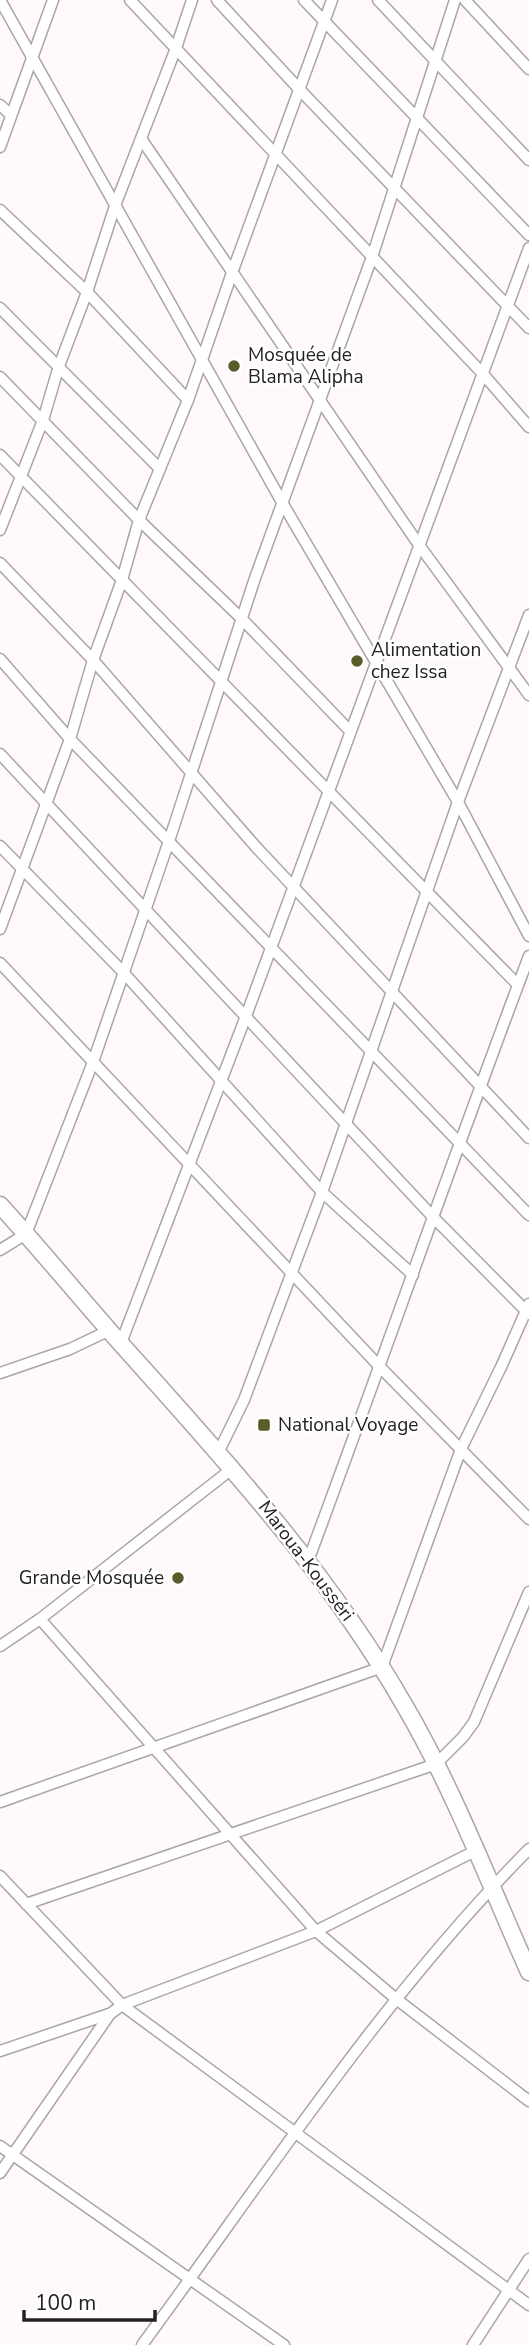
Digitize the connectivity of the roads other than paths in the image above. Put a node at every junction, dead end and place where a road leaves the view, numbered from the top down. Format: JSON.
{"nodes":[{"id":1,"x":0,"y":0,"type":"edge"},
{"id":2,"x":53,"y":0,"type":"edge"},
{"id":3,"x":130,"y":0,"type":"edge"},
{"id":4,"x":192,"y":0,"type":"edge"},
{"id":5,"x":217,"y":0,"type":"edge"},
{"id":6,"x":304,"y":0,"type":"edge"},
{"id":7,"x":332,"y":0,"type":"edge"},
{"id":8,"x":378,"y":0,"type":"edge"},
{"id":9,"x":455,"y":0,"type":"edge"},
{"id":10,"x":465,"y":0,"type":"edge"},
{"id":11,"x":324,"y":22,"type":"junction"},
{"id":12,"x":177,"y":48,"type":"junction"},
{"id":13,"x":33,"y":58,"type":"junction"},
{"id":14,"x":436,"y":62,"type":"junction"},
{"id":15,"x":529,"y":69,"type":"edge"},
{"id":16,"x":299,"y":89,"type":"junction"},
{"id":17,"x":0,"y":105,"type":"edge"},
{"id":18,"x":11,"y":115,"type":"junction"},
{"id":19,"x":418,"y":120,"type":"junction"},
{"id":20,"x":142,"y":140,"type":"junction"},
{"id":21,"x":0,"y":148,"type":"edge"},
{"id":22,"x":276,"y":153,"type":"junction"},
{"id":23,"x":529,"y":160,"type":"edge"},
{"id":24,"x":395,"y":188,"type":"junction"},
{"id":25,"x":116,"y":204,"type":"junction"},
{"id":26,"x":0,"y":210,"type":"edge"},
{"id":27,"x":529,"y":235,"type":"edge"},
{"id":28,"x":529,"y":248,"type":"edge"},
{"id":29,"x":372,"y":257,"type":"junction"},
{"id":30,"x":233,"y":270,"type":"junction"},
{"id":31,"x":87,"y":292,"type":"junction"},
{"id":32,"x":508,"y":306,"type":"junction"},
{"id":33,"x":0,"y":308,"type":"edge"},
{"id":34,"x":529,"y":328,"type":"edge"},
{"id":35,"x":202,"y":360,"type":"junction"},
{"id":36,"x":59,"y":366,"type":"junction"},
{"id":37,"x":483,"y":374,"type":"junction"},
{"id":38,"x":0,"y":377,"type":"edge"},
{"id":39,"x":320,"y":398,"type":"junction"},
{"id":40,"x":188,"y":400,"type":"junction"},
{"id":41,"x":43,"y":420,"type":"junction"},
{"id":42,"x":529,"y":427,"type":"edge"},
{"id":43,"x":0,"y":455,"type":"edge"},
{"id":44,"x":160,"y":469,"type":"junction"},
{"id":45,"x":21,"y":477,"type":"junction"},
{"id":46,"x":283,"y":504,"type":"junction"},
{"id":47,"x":139,"y":520,"type":"junction"},
{"id":48,"x":0,"y":530,"type":"edge"},
{"id":49,"x":419,"y":545,"type":"junction"},
{"id":50,"x":0,"y":563,"type":"edge"},
{"id":51,"x":122,"y":580,"type":"junction"},
{"id":52,"x":529,"y":615,"type":"edge"},
{"id":53,"x":242,"y":619,"type":"junction"},
{"id":54,"x":0,"y":659,"type":"edge"},
{"id":55,"x":93,"y":660,"type":"junction"},
{"id":56,"x":376,"y":660,"type":"junction"},
{"id":57,"x":509,"y":665,"type":"junction"},
{"id":58,"x":220,"y":681,"type":"junction"},
{"id":59,"x":529,"y":695,"type":"edge"},
{"id":60,"x":350,"y":731,"type":"junction"},
{"id":61,"x":70,"y":739,"type":"junction"},
{"id":62,"x":0,"y":754,"type":"edge"},
{"id":63,"x":192,"y":771,"type":"junction"},
{"id":64,"x":329,"y":792,"type":"junction"},
{"id":65,"x":458,"y":802,"type":"junction"},
{"id":66,"x":46,"y":803,"type":"junction"},
{"id":67,"x":169,"y":841,"type":"junction"},
{"id":68,"x":0,"y":846,"type":"edge"},
{"id":69,"x":22,"y":869,"type":"junction"},
{"id":70,"x":294,"y":886,"type":"junction"},
{"id":71,"x":428,"y":892,"type":"junction"},
{"id":72,"x":146,"y":909,"type":"junction"},
{"id":73,"x":0,"y":929,"type":"edge"},
{"id":74,"x":529,"y":936,"type":"edge"},
{"id":75,"x":271,"y":945,"type":"junction"},
{"id":76,"x":529,"y":956,"type":"edge"},
{"id":77,"x":0,"y":963,"type":"edge"},
{"id":78,"x":123,"y":972,"type":"junction"},
{"id":79,"x":518,"y":985,"type":"junction"},
{"id":80,"x":393,"y":990,"type":"junction"},
{"id":81,"x":246,"y":1016,"type":"junction"},
{"id":82,"x":370,"y":1052,"type":"junction"},
{"id":83,"x":93,"y":1062,"type":"junction"},
{"id":84,"x":222,"y":1082,"type":"junction"},
{"id":85,"x":480,"y":1086,"type":"junction"},
{"id":86,"x":344,"y":1123,"type":"junction"},
{"id":87,"x":529,"y":1138,"type":"edge"},
{"id":88,"x":459,"y":1144,"type":"junction"},
{"id":89,"x":190,"y":1165,"type":"junction"},
{"id":90,"x":322,"y":1192,"type":"junction"},
{"id":91,"x":0,"y":1205,"type":"edge"},
{"id":92,"x":529,"y":1215,"type":"edge"},
{"id":93,"x":433,"y":1218,"type":"junction"},
{"id":94,"x":26,"y":1234,"type":"junction"},
{"id":95,"x":0,"y":1250,"type":"edge"},
{"id":96,"x":292,"y":1273,"type":"junction"},
{"id":97,"x":413,"y":1275,"type":"junction"},
{"id":98,"x":528,"y":1310,"type":"edge"},
{"id":99,"x":110,"y":1330,"type":"junction"},
{"id":100,"x":121,"y":1343,"type":"junction"},
{"id":101,"x":380,"y":1367,"type":"junction"},
{"id":102,"x":0,"y":1373,"type":"edge"},
{"id":103,"x":461,"y":1449,"type":"junction"},
{"id":104,"x":219,"y":1451,"type":"junction"},
{"id":105,"x":233,"y":1468,"type":"junction"},
{"id":106,"x":529,"y":1519,"type":"edge"},
{"id":107,"x":308,"y":1561,"type":"junction"},
{"id":108,"x":529,"y":1592,"type":"edge"},
{"id":109,"x":40,"y":1619,"type":"junction"},
{"id":110,"x":0,"y":1646,"type":"edge"},
{"id":111,"x":382,"y":1667,"type":"junction"},
{"id":112,"x":152,"y":1747,"type":"junction"},
{"id":113,"x":436,"y":1764,"type":"junction"},
{"id":114,"x":0,"y":1802,"type":"edge"},
{"id":115,"x":231,"y":1836,"type":"junction"},
{"id":116,"x":529,"y":1849,"type":"edge"},
{"id":117,"x":477,"y":1850,"type":"junction"},
{"id":118,"x":0,"y":1876,"type":"edge"},
{"id":119,"x":492,"y":1886,"type":"junction"},
{"id":120,"x":26,"y":1904,"type":"junction"},
{"id":121,"x":316,"y":1931,"type":"junction"},
{"id":122,"x":528,"y":1966,"type":"edge"},
{"id":123,"x":395,"y":1998,"type":"junction"},
{"id":124,"x":122,"y":2005,"type":"junction"},
{"id":125,"x":110,"y":2014,"type":"junction"},
{"id":126,"x":0,"y":2050,"type":"edge"},
{"id":127,"x":529,"y":2101,"type":"edge"},
{"id":128,"x":295,"y":2132,"type":"junction"},
{"id":129,"x":0,"y":2146,"type":"edge"},
{"id":130,"x":14,"y":2155,"type":"junction"},
{"id":131,"x":0,"y":2173,"type":"edge"},
{"id":132,"x":529,"y":2259,"type":"edge"},
{"id":133,"x":190,"y":2281,"type":"junction"},
{"id":134,"x":509,"y":2290,"type":"junction"},
{"id":135,"x":529,"y":2305,"type":"edge"},
{"id":136,"x":142,"y":2345,"type":"edge"},
{"id":137,"x":284,"y":2345,"type":"edge"},
{"id":138,"x":473,"y":2345,"type":"edge"}],
"edges":[{"from":1,"to":13,"type":"street"},
{"from":2,"to":13,"type":"street"},
{"from":3,"to":12,"type":"street"},
{"from":4,"to":12,"type":"street"},
{"from":5,"to":16,"type":"street"},
{"from":6,"to":11,"type":"street"},
{"from":7,"to":11,"type":"street"},
{"from":8,"to":14,"type":"street"},
{"from":9,"to":14,"type":"street"},
{"from":10,"to":15,"type":"street"},
{"from":11,"to":16,"type":"street"},
{"from":11,"to":19,"type":"street"},
{"from":12,"to":20,"type":"street"},
{"from":12,"to":22,"type":"street"},
{"from":13,"to":18,"type":"street"},
{"from":13,"to":25,"type":"street"},
{"from":14,"to":19,"type":"street"},
{"from":14,"to":23,"type":"street"},
{"from":16,"to":22,"type":"street"},
{"from":16,"to":24,"type":"street"},
{"from":17,"to":18,"type":"street"},
{"from":18,"to":21,"type":"street"},
{"from":19,"to":24,"type":"street"},
{"from":19,"to":27,"type":"street"},
{"from":20,"to":25,"type":"street"},
{"from":20,"to":30,"type":"street"},
{"from":22,"to":29,"type":"street"},
{"from":22,"to":30,"type":"street"},
{"from":24,"to":29,"type":"street"},
{"from":24,"to":32,"type":"street"},
{"from":25,"to":31,"type":"street"},
{"from":25,"to":35,"type":"street"},
{"from":26,"to":31,"type":"street"},
{"from":28,"to":32,"type":"street"},
{"from":29,"to":37,"type":"street"},
{"from":29,"to":39,"type":"street"},
{"from":30,"to":35,"type":"street"},
{"from":30,"to":39,"type":"street"},
{"from":31,"to":36,"type":"street"},
{"from":31,"to":40,"type":"street"},
{"from":32,"to":34,"type":"street"},
{"from":32,"to":37,"type":"street"},
{"from":33,"to":36,"type":"street"},
{"from":35,"to":40,"type":"street"},
{"from":35,"to":46,"type":"street"},
{"from":36,"to":41,"type":"street"},
{"from":36,"to":44,"type":"street"},
{"from":37,"to":42,"type":"street"},
{"from":37,"to":49,"type":"street"},
{"from":38,"to":41,"type":"street"},
{"from":39,"to":46,"type":"street"},
{"from":39,"to":49,"type":"street"},
{"from":40,"to":44,"type":"street"},
{"from":41,"to":45,"type":"street"},
{"from":41,"to":47,"type":"street"},
{"from":43,"to":45,"type":"street"},
{"from":44,"to":47,"type":"street"},
{"from":45,"to":48,"type":"street"},
{"from":45,"to":51,"type":"street"},
{"from":46,"to":53,"type":"street"},
{"from":46,"to":56,"type":"street"},
{"from":47,"to":51,"type":"street"},
{"from":47,"to":53,"type":"street"},
{"from":49,"to":56,"type":"street"},
{"from":49,"to":57,"type":"street"},
{"from":50,"to":55,"type":"street"},
{"from":51,"to":55,"type":"street"},
{"from":51,"to":58,"type":"street"},
{"from":52,"to":57,"type":"street"},
{"from":53,"to":58,"type":"street"},
{"from":53,"to":60,"type":"street"},
{"from":54,"to":61,"type":"street"},
{"from":55,"to":61,"type":"street"},
{"from":55,"to":63,"type":"street"},
{"from":56,"to":60,"type":"street"},
{"from":56,"to":65,"type":"street"},
{"from":57,"to":59,"type":"street"},
{"from":57,"to":65,"type":"street"},
{"from":58,"to":63,"type":"street"},
{"from":58,"to":64,"type":"street"},
{"from":60,"to":64,"type":"street"},
{"from":61,"to":66,"type":"street"},
{"from":61,"to":67,"type":"street"},
{"from":62,"to":66,"type":"street"},
{"from":63,"to":67,"type":"street"},
{"from":63,"to":70,"type":"street"},
{"from":64,"to":70,"type":"street"},
{"from":64,"to":71,"type":"street"},
{"from":65,"to":71,"type":"street"},
{"from":65,"to":74,"type":"street"},
{"from":66,"to":69,"type":"street"},
{"from":66,"to":72,"type":"street"},
{"from":67,"to":72,"type":"street"},
{"from":67,"to":75,"type":"street"},
{"from":68,"to":69,"type":"street"},
{"from":69,"to":73,"type":"street"},
{"from":69,"to":78,"type":"street"},
{"from":70,"to":75,"type":"street"},
{"from":70,"to":80,"type":"street"},
{"from":71,"to":79,"type":"street"},
{"from":71,"to":80,"type":"street"},
{"from":72,"to":78,"type":"street"},
{"from":72,"to":81,"type":"street"},
{"from":75,"to":81,"type":"street"},
{"from":75,"to":82,"type":"street"},
{"from":76,"to":79,"type":"street"},
{"from":77,"to":83,"type":"street"},
{"from":78,"to":83,"type":"street"},
{"from":78,"to":84,"type":"street"},
{"from":79,"to":85,"type":"street"},
{"from":80,"to":82,"type":"street"},
{"from":80,"to":85,"type":"street"},
{"from":81,"to":84,"type":"street"},
{"from":81,"to":86,"type":"street"},
{"from":82,"to":86,"type":"street"},
{"from":82,"to":88,"type":"street"},
{"from":83,"to":89,"type":"street"},
{"from":83,"to":94,"type":"street"},
{"from":84,"to":89,"type":"street"},
{"from":84,"to":90,"type":"street"},
{"from":85,"to":87,"type":"street"},
{"from":85,"to":88,"type":"street"},
{"from":86,"to":90,"type":"street"},
{"from":86,"to":93,"type":"street"},
{"from":88,"to":92,"type":"street"},
{"from":88,"to":93,"type":"street"},
{"from":89,"to":96,"type":"street"},
{"from":89,"to":100,"type":"street"},
{"from":90,"to":96,"type":"street"},
{"from":90,"to":97,"type":"street"},
{"from":91,"to":94,"type":"highway","name":"Maroua-Kousséri"},
{"from":93,"to":97,"type":"street"},
{"from":93,"to":98,"type":"street"},
{"from":94,"to":95,"type":"street"},
{"from":94,"to":99,"type":"highway","name":"Maroua-Kousséri"},
{"from":96,"to":101,"type":"street"},
{"from":96,"to":104,"type":"street"},
{"from":97,"to":101,"type":"street"},
{"from":98,"to":103,"type":"street"},
{"from":99,"to":100,"type":"highway","name":"Maroua-Kousséri"},
{"from":99,"to":102,"type":"street"},
{"from":100,"to":104,"type":"highway","name":"Maroua-Kousséri"},
{"from":101,"to":103,"type":"street"},
{"from":101,"to":107,"type":"street"},
{"from":103,"to":106,"type":"street"},
{"from":103,"to":111,"type":"street"},
{"from":104,"to":105,"type":"highway","name":"Maroua-Kousséri"},
{"from":105,"to":107,"type":"highway","name":"Maroua-Kousséri"},
{"from":105,"to":109,"type":"street"},
{"from":107,"to":111,"type":"highway","name":"Maroua-Kousséri"},
{"from":108,"to":113,"type":"street"},
{"from":109,"to":110,"type":"street"},
{"from":109,"to":112,"type":"street"},
{"from":111,"to":112,"type":"street"},
{"from":111,"to":113,"type":"highway","name":"Maroua-Kousséri"},
{"from":112,"to":114,"type":"street"},
{"from":112,"to":115,"type":"street"},
{"from":113,"to":115,"type":"street"},
{"from":113,"to":117,"type":"highway","name":"Maroua-Kousséri"},
{"from":115,"to":120,"type":"street"},
{"from":115,"to":121,"type":"street"},
{"from":116,"to":119,"type":"street"},
{"from":117,"to":119,"type":"highway","name":"Maroua-Kousséri"},
{"from":117,"to":121,"type":"street"},
{"from":118,"to":120,"type":"street"},
{"from":119,"to":122,"type":"highway","name":"Maroua-Kousséri"},
{"from":119,"to":123,"type":"street"},
{"from":120,"to":124,"type":"street"},
{"from":121,"to":123,"type":"street"},
{"from":121,"to":124,"type":"street"},
{"from":123,"to":127,"type":"street"},
{"from":123,"to":128,"type":"street"},
{"from":124,"to":125,"type":"street"},
{"from":124,"to":128,"type":"street"},
{"from":125,"to":126,"type":"street"},
{"from":125,"to":130,"type":"street"},
{"from":128,"to":133,"type":"street"},
{"from":128,"to":134,"type":"street"},
{"from":129,"to":130,"type":"street"},
{"from":130,"to":131,"type":"street"},
{"from":130,"to":133,"type":"street"},
{"from":132,"to":134,"type":"street"},
{"from":133,"to":136,"type":"street"},
{"from":133,"to":137,"type":"street"},
{"from":134,"to":135,"type":"street"},
{"from":134,"to":138,"type":"street"}]}
